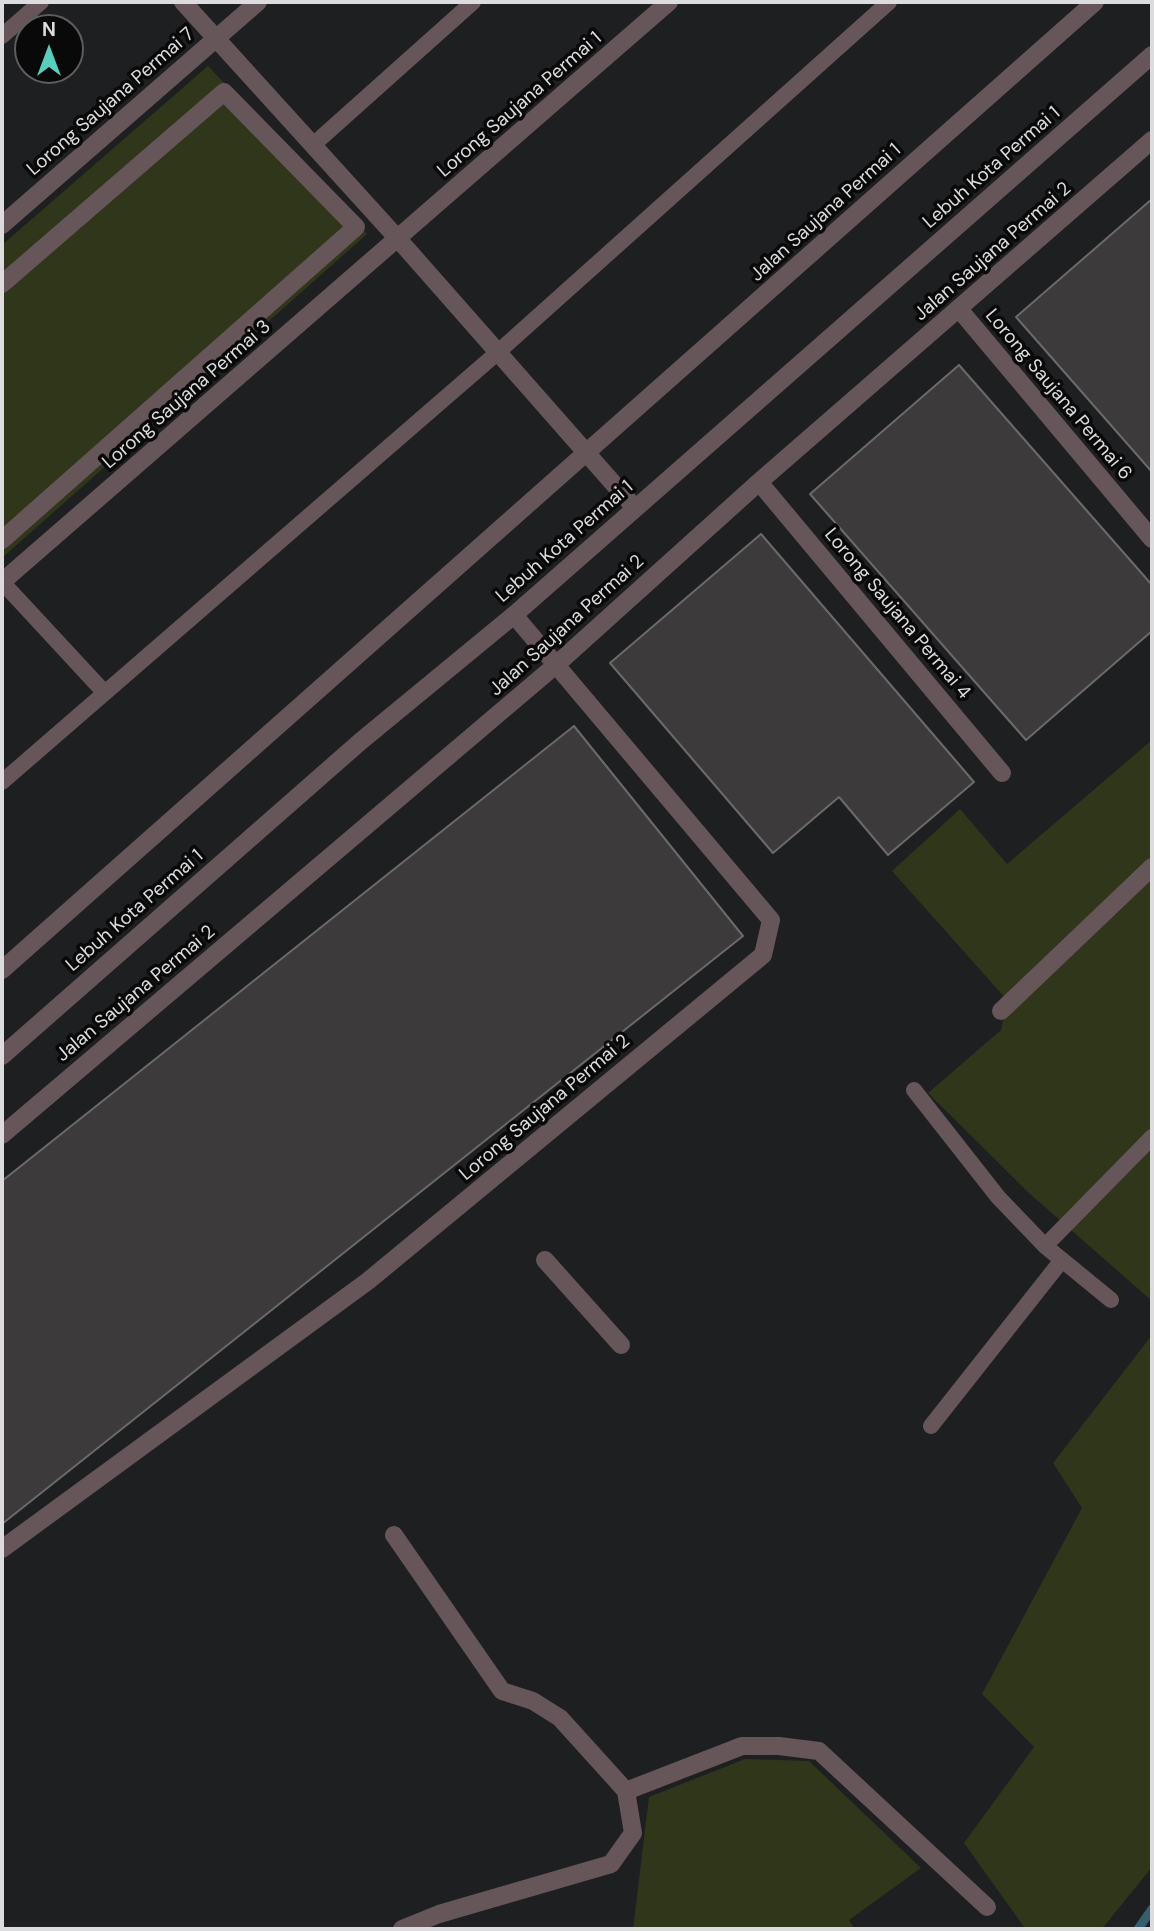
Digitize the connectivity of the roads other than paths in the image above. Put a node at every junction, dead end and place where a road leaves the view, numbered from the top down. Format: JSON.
{"nodes":[{"id":1,"x":41,"y":2,"type":"edge"},
{"id":2,"x":183,"y":2,"type":"edge"},
{"id":3,"x":258,"y":2,"type":"edge"},
{"id":4,"x":473,"y":2,"type":"edge"},
{"id":5,"x":669,"y":2,"type":"edge"},
{"id":6,"x":889,"y":2,"type":"edge"},
{"id":7,"x":1095,"y":2,"type":"edge"},
{"id":8,"x":2,"y":36,"type":"edge"},
{"id":9,"x":216,"y":38,"type":"junction"},
{"id":10,"x":1152,"y":55,"type":"edge"},
{"id":11,"x":1152,"y":140,"type":"edge"},
{"id":12,"x":313,"y":145,"type":"junction"},
{"id":13,"x":2,"y":225,"type":"edge"},
{"id":14,"x":399,"y":240,"type":"junction"},
{"id":15,"x":2,"y":284,"type":"edge"},
{"id":16,"x":959,"y":309,"type":"junction"},
{"id":17,"x":497,"y":353,"type":"junction"},
{"id":18,"x":586,"y":456,"type":"junction"},
{"id":19,"x":759,"y":482,"type":"junction"},
{"id":20,"x":635,"y":508,"type":"junction"},
{"id":21,"x":1152,"y":539,"type":"edge"},
{"id":22,"x":2,"y":540,"type":"edge"},
{"id":23,"x":2,"y":582,"type":"edge"},
{"id":24,"x":514,"y":615,"type":"junction"},
{"id":25,"x":557,"y":664,"type":"junction"},
{"id":26,"x":104,"y":692,"type":"junction"},
{"id":27,"x":1002,"y":773,"type":"dead end"},
{"id":28,"x":2,"y":782,"type":"edge"},
{"id":29,"x":1152,"y":867,"type":"edge"},
{"id":30,"x":2,"y":970,"type":"edge"},
{"id":31,"x":1001,"y":1011,"type":"dead end"},
{"id":32,"x":2,"y":1056,"type":"edge"},
{"id":33,"x":914,"y":1090,"type":"dead end"},
{"id":34,"x":2,"y":1135,"type":"edge"},
{"id":35,"x":1152,"y":1138,"type":"edge"},
{"id":36,"x":1045,"y":1246,"type":"junction"},
{"id":37,"x":545,"y":1260,"type":"dead end"},
{"id":38,"x":1062,"y":1260,"type":"junction"},
{"id":39,"x":1111,"y":1300,"type":"dead end"},
{"id":40,"x":621,"y":1345,"type":"dead end"},
{"id":41,"x":931,"y":1426,"type":"dead end"},
{"id":42,"x":394,"y":1535,"type":"dead end"},
{"id":43,"x":2,"y":1549,"type":"edge"},
{"id":44,"x":626,"y":1791,"type":"junction"},
{"id":45,"x":987,"y":1907,"type":"dead end"},
{"id":46,"x":402,"y":1929,"type":"edge"}],
"edges":[{"from":1,"to":8,"type":"lane"},
{"from":2,"to":9,"type":"street"},
{"from":3,"to":9,"type":"street","name":"Lorong Saujana Permai 7"},
{"from":4,"to":12,"type":"lane"},
{"from":5,"to":14,"type":"street","name":"Lorong Saujana Permai 1"},
{"from":6,"to":17,"type":"lane"},
{"from":7,"to":18,"type":"street","name":"Jalan Saujana Permai 1"},
{"from":9,"to":12,"type":"street"},
{"from":9,"to":13,"type":"street","name":"Lorong Saujana Permai 7"},
{"from":10,"to":20,"type":"street","name":"Lebuh Kota Permai 1"},
{"from":11,"to":16,"type":"street","name":"Jalan Saujana Permai 2"},
{"from":12,"to":14,"type":"street"},
{"from":14,"to":17,"type":"street"},
{"from":14,"to":23,"type":"street","name":"Lorong Saujana Permai 3"},
{"from":15,"to":22,"type":"street"},
{"from":16,"to":19,"type":"street","name":"Jalan Saujana Permai 2"},
{"from":16,"to":21,"type":"street","name":"Lorong Saujana Permai 6"},
{"from":17,"to":18,"type":"street"},
{"from":17,"to":26,"type":"lane"},
{"from":18,"to":20,"type":"street"},
{"from":18,"to":30,"type":"street"},
{"from":19,"to":25,"type":"street","name":"Jalan Saujana Permai 2"},
{"from":19,"to":27,"type":"street","name":"Lorong Saujana Permai 4"},
{"from":20,"to":24,"type":"street","name":"Lebuh Kota Permai 1"},
{"from":23,"to":26,"type":"lane"},
{"from":24,"to":25,"type":"street","name":"Lorong Saujana Permai 2"},
{"from":24,"to":32,"type":"street","name":"Lebuh Kota Permai 1"},
{"from":25,"to":34,"type":"street","name":"Jalan Saujana Permai 2"},
{"from":25,"to":43,"type":"street","name":"Lorong Saujana Permai 2"},
{"from":26,"to":28,"type":"lane"},
{"from":29,"to":31,"type":"street"},
{"from":33,"to":36,"type":"lane"},
{"from":35,"to":36,"type":"lane"},
{"from":36,"to":38,"type":"lane"},
{"from":37,"to":40,"type":"street"},
{"from":38,"to":39,"type":"lane"},
{"from":38,"to":41,"type":"lane"},
{"from":42,"to":44,"type":"street"},
{"from":44,"to":45,"type":"street"},
{"from":44,"to":46,"type":"street"}]}
